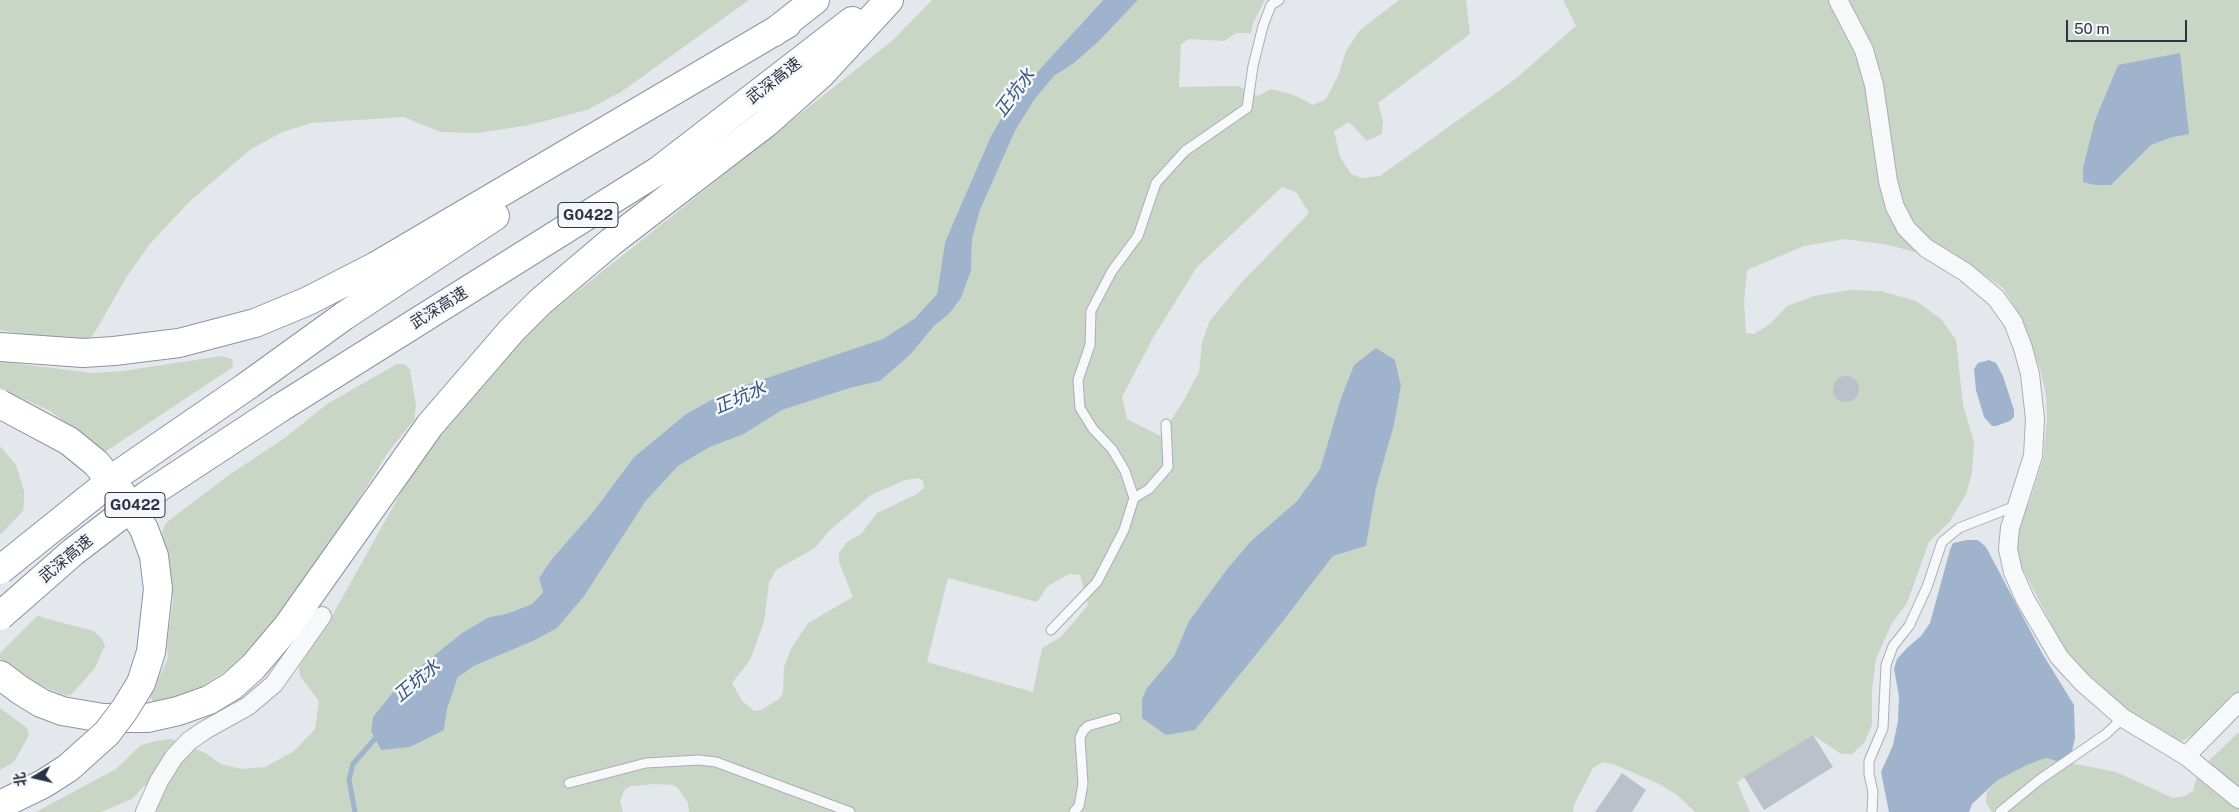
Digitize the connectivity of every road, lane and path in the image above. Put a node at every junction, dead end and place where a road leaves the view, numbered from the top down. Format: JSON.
{"nodes":[{"id":1,"x":815,"y":0,"type":"edge"},
{"id":2,"x":879,"y":0,"type":"edge"},
{"id":3,"x":889,"y":0,"type":"edge"},
{"id":4,"x":1279,"y":0,"type":"edge"},
{"id":5,"x":1838,"y":0,"type":"edge"},
{"id":6,"x":787,"y":24,"type":"junction"},
{"id":7,"x":0,"y":346,"type":"edge"},
{"id":8,"x":0,"y":404,"type":"edge"},
{"id":9,"x":1166,"y":424,"type":"dead end"},
{"id":10,"x":1134,"y":498,"type":"junction"},
{"id":11,"x":2018,"y":505,"type":"junction"},
{"id":12,"x":0,"y":570,"type":"edge"},
{"id":13,"x":0,"y":616,"type":"edge"},
{"id":14,"x":322,"y":616,"type":"dead end"},
{"id":15,"x":1051,"y":630,"type":"dead end"},
{"id":16,"x":0,"y":675,"type":"edge"},
{"id":17,"x":2239,"y":702,"type":"edge"},
{"id":18,"x":1116,"y":718,"type":"dead end"},
{"id":19,"x":2123,"y":718,"type":"junction"},
{"id":20,"x":2186,"y":756,"type":"junction"},
{"id":21,"x":569,"y":783,"type":"dead end"},
{"id":22,"x":2239,"y":799,"type":"edge"},
{"id":23,"x":0,"y":805,"type":"edge"},
{"id":24,"x":145,"y":812,"type":"edge"},
{"id":25,"x":850,"y":812,"type":"edge"},
{"id":26,"x":1074,"y":812,"type":"edge"},
{"id":27,"x":1872,"y":812,"type":"edge"},
{"id":28,"x":2000,"y":812,"type":"edge"}],
"edges":[{"from":1,"to":6,"type":"highway","name":"武深高速","number":"G0422"},
{"from":2,"to":13,"type":"highway","name":"武深高速","number":"G0422","bridge":true},
{"from":3,"to":16,"type":"highway"},
{"from":4,"to":10,"type":"lane"},
{"from":5,"to":11,"type":"street"},
{"from":6,"to":7,"type":"highway"},
{"from":6,"to":12,"type":"highway","name":"武深高速","number":"G0422","bridge":true},
{"from":8,"to":23,"type":"highway","bridge":true},
{"from":9,"to":10,"type":"lane"},
{"from":10,"to":15,"type":"lane"},
{"from":11,"to":19,"type":"street"},
{"from":11,"to":27,"type":"lane"},
{"from":14,"to":24,"type":"street"},
{"from":17,"to":20,"type":"street"},
{"from":18,"to":26,"type":"lane"},
{"from":19,"to":20,"type":"street"},
{"from":19,"to":28,"type":"lane"},
{"from":20,"to":22,"type":"street"},
{"from":21,"to":25,"type":"lane"}]}
